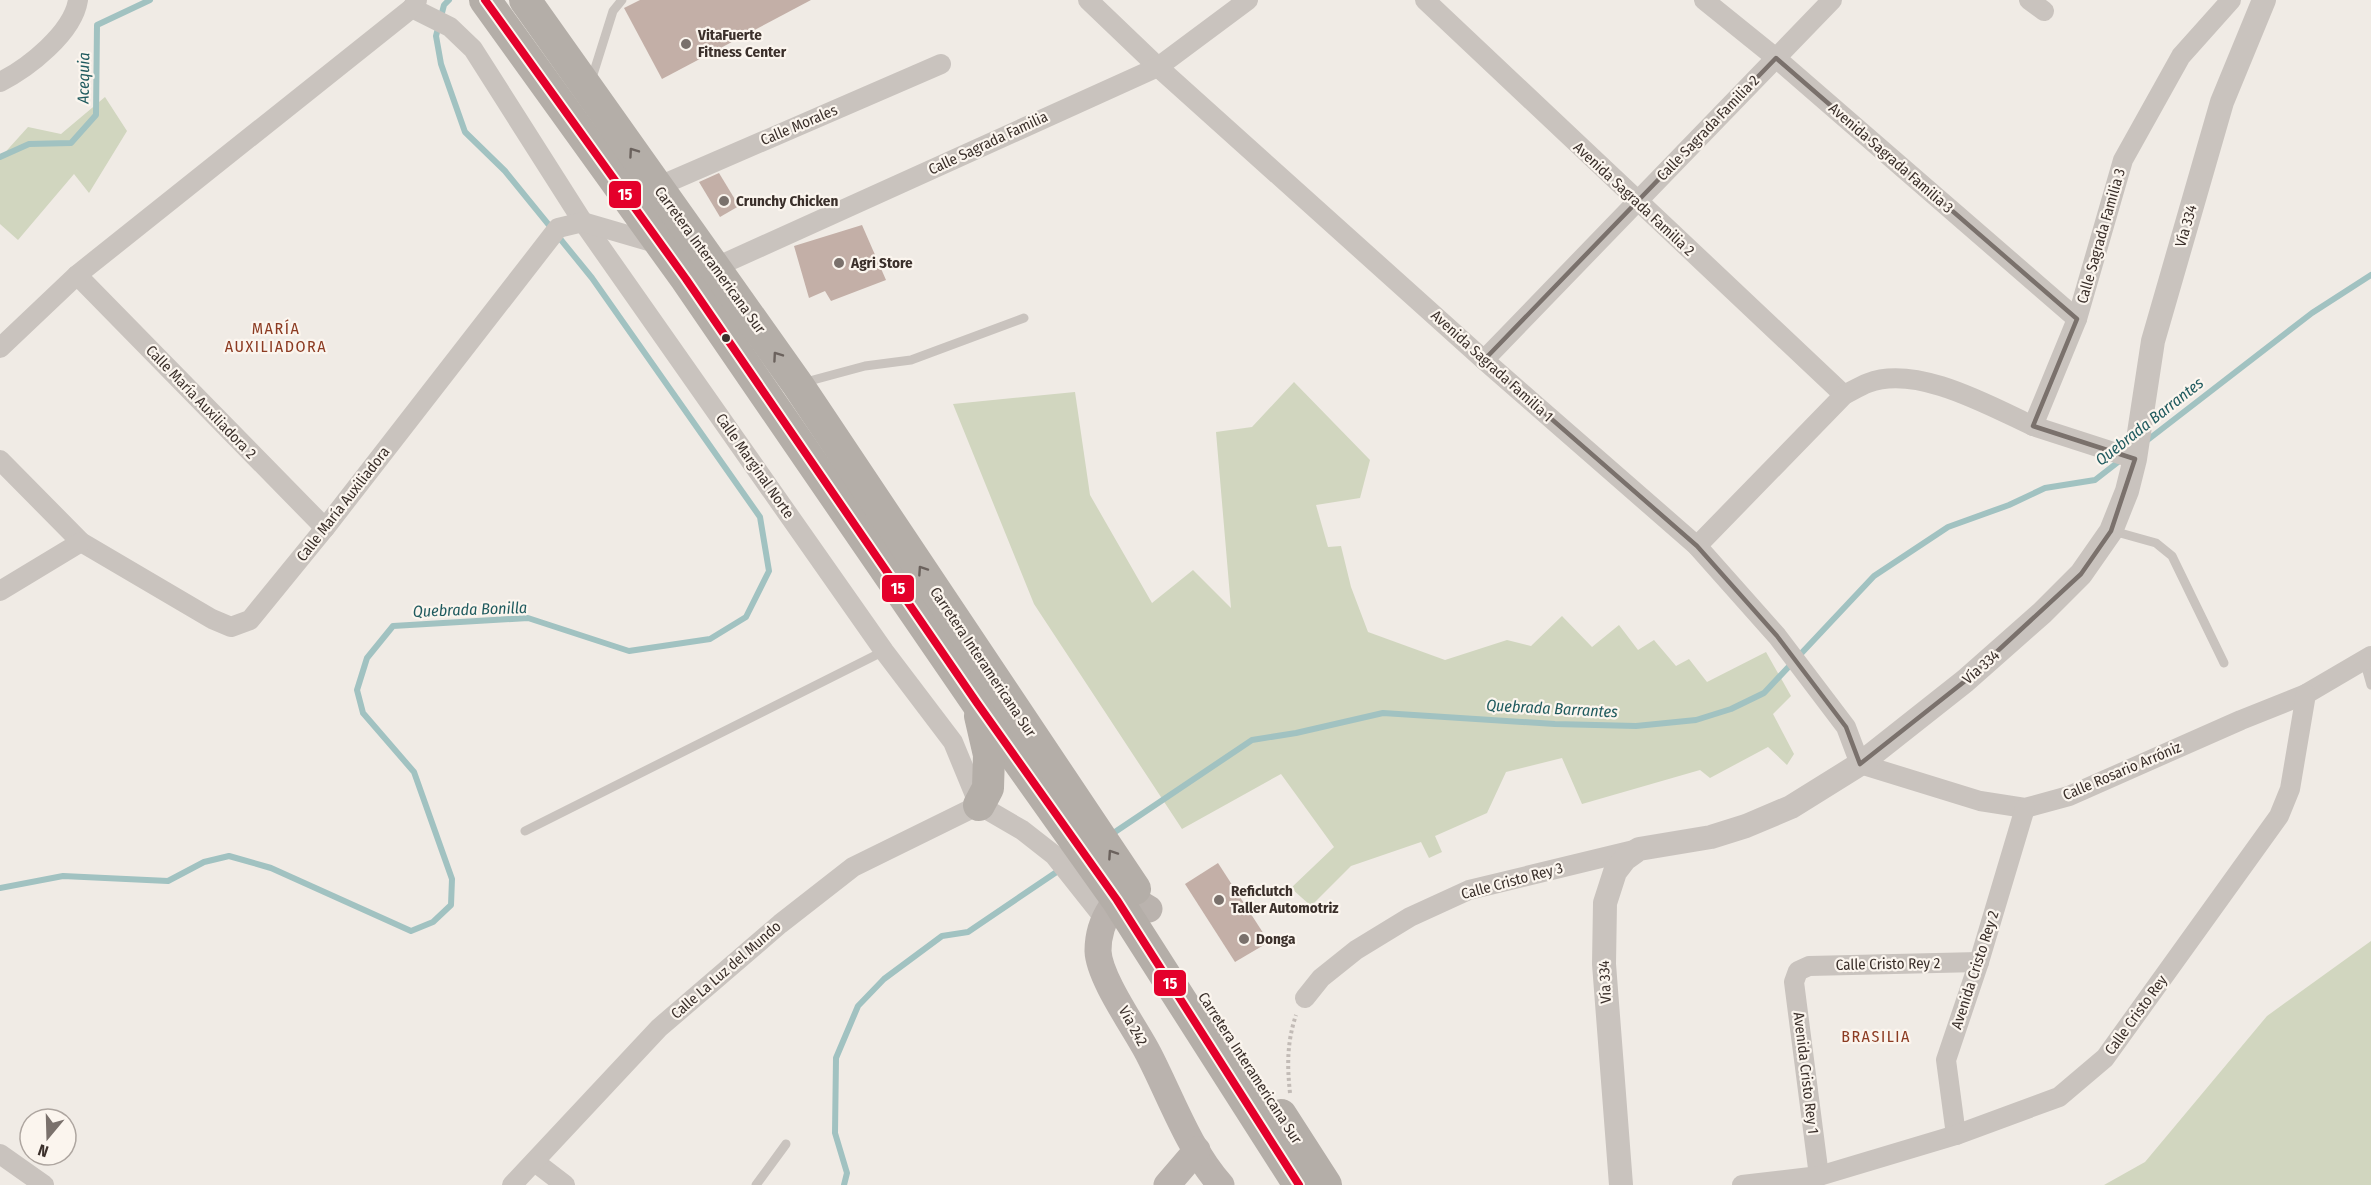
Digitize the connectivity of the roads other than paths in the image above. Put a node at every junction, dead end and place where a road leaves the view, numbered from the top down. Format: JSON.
{"nodes":[{"id":1,"x":78,"y":0,"type":"edge"},
{"id":2,"x":525,"y":0,"type":"edge"},
{"id":3,"x":622,"y":0,"type":"edge"},
{"id":4,"x":1088,"y":0,"type":"edge"},
{"id":5,"x":1248,"y":0,"type":"edge"},
{"id":6,"x":1425,"y":0,"type":"edge"},
{"id":7,"x":1704,"y":0,"type":"edge"},
{"id":8,"x":1832,"y":0,"type":"edge"},
{"id":9,"x":2231,"y":0,"type":"edge"},
{"id":10,"x":2264,"y":0,"type":"edge"},
{"id":11,"x":414,"y":4,"type":"edge"},
{"id":12,"x":491,"y":8,"type":"edge"},
{"id":13,"x":1776,"y":58,"type":"junction"},
{"id":14,"x":941,"y":64,"type":"dead end"},
{"id":15,"x":1158,"y":67,"type":"junction"},
{"id":16,"x":0,"y":82,"type":"edge"},
{"id":17,"x":589,"y":89,"type":"junction"},
{"id":18,"x":657,"y":187,"type":"junction"},
{"id":19,"x":1637,"y":202,"type":"junction"},
{"id":20,"x":583,"y":222,"type":"junction"},
{"id":21,"x":662,"y":245,"type":"junction"},
{"id":22,"x":716,"y":268,"type":"junction"},
{"id":23,"x":77,"y":275,"type":"junction"},
{"id":24,"x":686,"y":279,"type":"junction"},
{"id":25,"x":1024,"y":318,"type":"dead end"},
{"id":26,"x":2077,"y":319,"type":"junction"},
{"id":27,"x":0,"y":348,"type":"edge"},
{"id":28,"x":1484,"y":360,"type":"junction"},
{"id":29,"x":798,"y":385,"type":"junction"},
{"id":30,"x":1844,"y":395,"type":"junction"},
{"id":31,"x":2033,"y":426,"type":"junction"},
{"id":32,"x":2135,"y":459,"type":"junction"},
{"id":33,"x":0,"y":460,"type":"edge"},
{"id":34,"x":325,"y":528,"type":"junction"},
{"id":35,"x":2111,"y":531,"type":"junction"},
{"id":36,"x":81,"y":542,"type":"junction"},
{"id":37,"x":1696,"y":546,"type":"junction"},
{"id":38,"x":0,"y":591,"type":"edge"},
{"id":39,"x":884,"y":651,"type":"junction"},
{"id":40,"x":2368,"y":658,"type":"edge"},
{"id":41,"x":2224,"y":663,"type":"dead end"},
{"id":42,"x":2371,"y":685,"type":"edge"},
{"id":43,"x":2306,"y":694,"type":"junction"},
{"id":44,"x":977,"y":703,"type":"junction"},
{"id":45,"x":1860,"y":764,"type":"junction"},
{"id":46,"x":979,"y":805,"type":"junction"},
{"id":47,"x":2025,"y":808,"type":"junction"},
{"id":48,"x":525,"y":831,"type":"dead end"},
{"id":49,"x":1639,"y":849,"type":"junction"},
{"id":50,"x":1110,"y":909,"type":"junction"},
{"id":51,"x":1149,"y":909,"type":"junction"},
{"id":52,"x":1979,"y":962,"type":"junction"},
{"id":53,"x":1798,"y":971,"type":"joint"},
{"id":54,"x":1305,"y":998,"type":"road end"},
{"id":55,"x":1956,"y":1135,"type":"junction"},
{"id":56,"x":786,"y":1144,"type":"dead end"},
{"id":57,"x":1197,"y":1150,"type":"junction"},
{"id":58,"x":0,"y":1154,"type":"edge"},
{"id":59,"x":535,"y":1162,"type":"junction"},
{"id":60,"x":1819,"y":1176,"type":"junction"},
{"id":61,"x":44,"y":1185,"type":"edge"},
{"id":62,"x":512,"y":1185,"type":"edge"},
{"id":63,"x":565,"y":1185,"type":"edge"},
{"id":64,"x":756,"y":1185,"type":"edge"},
{"id":65,"x":1167,"y":1185,"type":"edge"},
{"id":66,"x":1221,"y":1185,"type":"edge"},
{"id":67,"x":1299,"y":1185,"type":"edge"},
{"id":68,"x":1326,"y":1185,"type":"edge"},
{"id":69,"x":1620,"y":1185,"type":"edge"},
{"id":70,"x":1742,"y":1185,"type":"edge"}],
"edges":[{"from":1,"to":16,"type":"street"},
{"from":2,"to":17,"type":"highway","name":"Carretera Interamericana Sur"},
{"from":3,"to":17,"type":"lane"},
{"from":4,"to":15,"type":"street","name":"Avenida Sagrada Familia 1"},
{"from":5,"to":15,"type":"street","name":"Calle Sagrada Familia"},
{"from":6,"to":19,"type":"street","name":"Avenida Sagrada Familia 2"},
{"from":7,"to":13,"type":"street","name":"Avenida Sagrada Familia 3"},
{"from":8,"to":13,"type":"street","name":"Calle Sagrada Familia 2"},
{"from":9,"to":26,"type":"street","name":"Calle Sagrada Familia 3"},
{"from":10,"to":32,"type":"street","name":"Vía 334"},
{"from":11,"to":20,"type":"street","name":"Calle Marginal Norte"},
{"from":11,"to":23,"type":"street"},
{"from":12,"to":21,"type":"highway","name":"Carretera Interamericana Sur"},
{"from":13,"to":19,"type":"street","name":"Calle Sagrada Familia 2"},
{"from":13,"to":26,"type":"street","name":"Avenida Sagrada Familia 3"},
{"from":14,"to":18,"type":"street","name":"Calle Morales"},
{"from":15,"to":22,"type":"street","name":"Calle Sagrada Familia"},
{"from":15,"to":28,"type":"street","name":"Avenida Sagrada Familia 1"},
{"from":18,"to":17,"type":"highway","name":"Carretera Interamericana Sur","one_way":true},
{"from":18,"to":22,"type":"highway","name":"Carretera Interamericana Sur"},
{"from":19,"to":28,"type":"street","name":"Calle Sagrada Familia 2"},
{"from":19,"to":30,"type":"street","name":"Avenida Sagrada Familia 2"},
{"from":20,"to":21,"type":"street","name":"Calle María Auxiliadora"},
{"from":20,"to":34,"type":"street","name":"Calle María Auxiliadora"},
{"from":20,"to":39,"type":"street","name":"Calle Marginal Norte"},
{"from":21,"to":24,"type":"highway","name":"Carretera Interamericana Sur"},
{"from":22,"to":24,"type":"street","name":"Calle Sagrada Familia"},
{"from":29,"to":22,"type":"highway","name":"Carretera Interamericana Sur","one_way":true},
{"from":23,"to":27,"type":"street"},
{"from":23,"to":34,"type":"street","name":"Calle María Auxiliadora 2"},
{"from":24,"to":44,"type":"highway","name":"Carretera Interamericana Sur"},
{"from":25,"to":29,"type":"lane"},
{"from":26,"to":31,"type":"street","name":"Calle Sagrada Familia 3"},
{"from":28,"to":37,"type":"street","name":"Avenida Sagrada Familia 1"},
{"from":51,"to":29,"type":"highway","name":"Carretera Interamericana Sur","one_way":true},
{"from":30,"to":31,"type":"street"},
{"from":30,"to":37,"type":"street"},
{"from":31,"to":32,"type":"street"},
{"from":32,"to":35,"type":"street","name":"Vía 334"},
{"from":33,"to":36,"type":"street","name":"Calle María Auxiliadora"},
{"from":34,"to":36,"type":"street","name":"Calle María Auxiliadora"},
{"from":35,"to":41,"type":"lane"},
{"from":35,"to":45,"type":"street","name":"Vía 334"},
{"from":36,"to":38,"type":"street"},
{"from":37,"to":45,"type":"street","name":"Avenida Sagrada Familia 1"},
{"from":39,"to":46,"type":"street","name":"Calle Marginal Norte"},
{"from":39,"to":48,"type":"lane"},
{"from":40,"to":42,"type":"lane"},
{"from":40,"to":43,"type":"street","name":"Calle Rosario Arróniz"},
{"from":43,"to":47,"type":"street","name":"Calle Rosario Arróniz"},
{"from":43,"to":55,"type":"street","name":"Calle Cristo Rey"},
{"from":44,"to":46,"type":"highway"},
{"from":44,"to":50,"type":"highway","name":"Carretera Interamericana Sur"},
{"from":45,"to":47,"type":"street","name":"Calle Rosario Arróniz"},
{"from":45,"to":49,"type":"street","name":"Vía 334"},
{"from":46,"to":50,"type":"street"},
{"from":46,"to":59,"type":"street","name":"Calle La Luz del Mundo"},
{"from":47,"to":52,"type":"street","name":"Avenida Cristo Rey 2"},
{"from":49,"to":54,"type":"street","name":"Calle Cristo Rey 3"},
{"from":49,"to":69,"type":"street","name":"Vía 334"},
{"from":50,"to":51,"type":"main road"},
{"from":50,"to":57,"type":"main road","name":"Vía 242"},
{"from":50,"to":67,"type":"highway","name":"Carretera Interamericana Sur"},
{"from":51,"to":68,"type":"highway","name":"Carretera Interamericana Sur"},
{"from":52,"to":53,"type":"street","name":"Calle Cristo Rey 2"},
{"from":52,"to":55,"type":"street","name":"Avenida Cristo Rey 2"},
{"from":53,"to":60,"type":"street","name":"Avenida Cristo Rey 1"},
{"from":55,"to":60,"type":"street","name":"Calle Cristo Rey"},
{"from":56,"to":64,"type":"lane"},
{"from":57,"to":65,"type":"main road"},
{"from":57,"to":66,"type":"main road","name":"Vía 242"},
{"from":58,"to":61,"type":"street"},
{"from":59,"to":62,"type":"street","name":"Calle La Luz del Mundo"},
{"from":59,"to":63,"type":"street"},
{"from":60,"to":70,"type":"street","name":"Calle Cristo Rey"}]}
